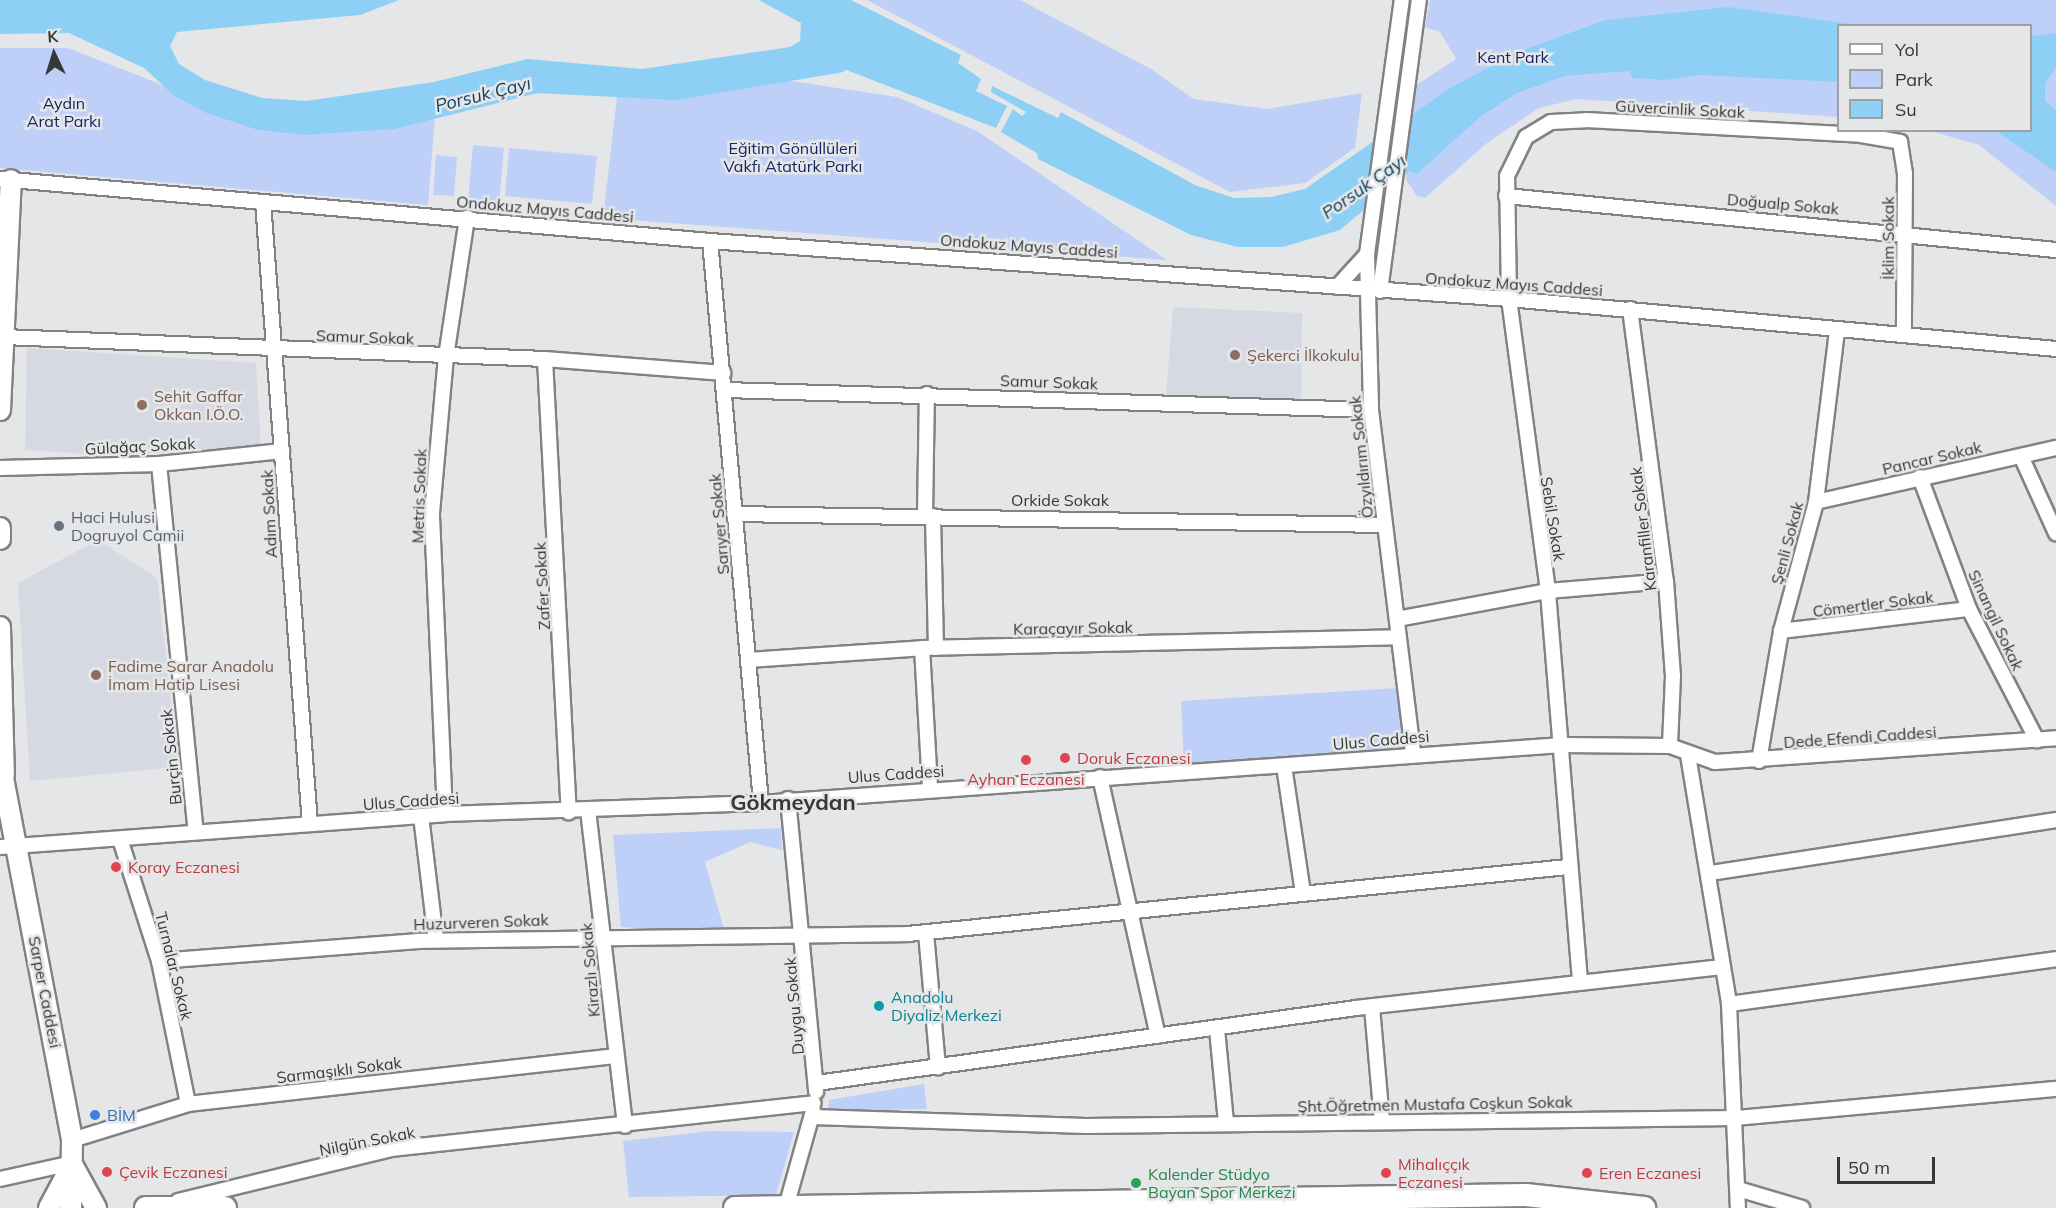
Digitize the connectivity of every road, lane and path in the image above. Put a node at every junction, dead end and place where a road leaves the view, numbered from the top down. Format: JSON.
{"nodes":[{"id":1,"x":1402,"y":0,"type":"edge"},
{"id":2,"x":1419,"y":0,"type":"edge"},
{"id":3,"x":1900,"y":142,"type":"joint"},
{"id":4,"x":5,"y":179,"type":"edge"},
{"id":5,"x":1506,"y":196,"type":"junction"},
{"id":6,"x":262,"y":202,"type":"junction"},
{"id":7,"x":467,"y":218,"type":"junction"},
{"id":8,"x":1904,"y":231,"type":"junction"},
{"id":9,"x":710,"y":241,"type":"junction"},
{"id":10,"x":2056,"y":250,"type":"edge"},
{"id":11,"x":1366,"y":254,"type":"junction"},
{"id":12,"x":1337,"y":287,"type":"junction"},
{"id":13,"x":1373,"y":291,"type":"junction"},
{"id":14,"x":1509,"y":299,"type":"junction"},
{"id":15,"x":1630,"y":309,"type":"junction"},
{"id":16,"x":1837,"y":331,"type":"junction"},
{"id":17,"x":1904,"y":334,"type":"junction"},
{"id":18,"x":4,"y":336,"type":"junction"},
{"id":19,"x":2056,"y":349,"type":"edge"},
{"id":20,"x":273,"y":350,"type":"junction"},
{"id":21,"x":446,"y":357,"type":"junction"},
{"id":22,"x":545,"y":359,"type":"junction"},
{"id":23,"x":723,"y":373,"type":"junction"},
{"id":24,"x":726,"y":390,"type":"junction"},
{"id":25,"x":927,"y":394,"type":"junction"},
{"id":26,"x":0,"y":410,"type":"edge"},
{"id":27,"x":1371,"y":410,"type":"junction"},
{"id":28,"x":2056,"y":448,"type":"edge"},
{"id":29,"x":282,"y":452,"type":"junction"},
{"id":30,"x":2020,"y":456,"type":"junction"},
{"id":31,"x":159,"y":464,"type":"junction"},
{"id":32,"x":0,"y":468,"type":"edge"},
{"id":33,"x":1920,"y":477,"type":"junction"},
{"id":34,"x":1816,"y":502,"type":"junction"},
{"id":35,"x":734,"y":514,"type":"junction"},
{"id":36,"x":929,"y":516,"type":"junction"},
{"id":37,"x":1384,"y":525,"type":"junction"},
{"id":38,"x":0,"y":528,"type":"edge"},
{"id":39,"x":2056,"y":532,"type":"edge"},
{"id":40,"x":0,"y":537,"type":"edge"},
{"id":41,"x":1666,"y":581,"type":"junction"},
{"id":42,"x":1548,"y":591,"type":"junction"},
{"id":43,"x":1969,"y":609,"type":"junction"},
{"id":44,"x":1397,"y":619,"type":"junction"},
{"id":45,"x":0,"y":627,"type":"edge"},
{"id":46,"x":1781,"y":631,"type":"junction"},
{"id":47,"x":1399,"y":637,"type":"junction"},
{"id":48,"x":929,"y":648,"type":"junction"},
{"id":49,"x":748,"y":660,"type":"junction"},
{"id":50,"x":3,"y":708,"type":"edge"},
{"id":51,"x":2056,"y":738,"type":"edge"},
{"id":52,"x":2037,"y":740,"type":"junction"},
{"id":53,"x":1562,"y":745,"type":"junction"},
{"id":54,"x":1670,"y":746,"type":"junction"},
{"id":55,"x":1413,"y":754,"type":"junction"},
{"id":56,"x":1688,"y":755,"type":"junction"},
{"id":57,"x":1759,"y":761,"type":"junction"},
{"id":58,"x":1284,"y":766,"type":"junction"},
{"id":59,"x":2,"y":770,"type":"edge"},
{"id":60,"x":1100,"y":777,"type":"junction"},
{"id":61,"x":930,"y":788,"type":"junction"},
{"id":62,"x":788,"y":799,"type":"junction"},
{"id":63,"x":761,"y":803,"type":"junction"},
{"id":64,"x":588,"y":810,"type":"junction"},
{"id":65,"x":569,"y":812,"type":"junction"},
{"id":66,"x":445,"y":814,"type":"junction"},
{"id":67,"x":421,"y":816,"type":"junction"},
{"id":68,"x":2056,"y":820,"type":"edge"},
{"id":69,"x":310,"y":824,"type":"junction"},
{"id":70,"x":195,"y":832,"type":"junction"},
{"id":71,"x":120,"y":838,"type":"junction"},
{"id":72,"x":9,"y":847,"type":"edge"},
{"id":73,"x":1568,"y":867,"type":"junction"},
{"id":74,"x":1710,"y":873,"type":"junction"},
{"id":75,"x":1303,"y":892,"type":"junction"},
{"id":76,"x":1130,"y":914,"type":"junction"},
{"id":77,"x":926,"y":933,"type":"junction"},
{"id":78,"x":604,"y":934,"type":"junction"},
{"id":79,"x":805,"y":936,"type":"junction"},
{"id":80,"x":436,"y":940,"type":"junction"},
{"id":81,"x":2056,"y":959,"type":"edge"},
{"id":82,"x":159,"y":961,"type":"junction"},
{"id":83,"x":1722,"y":967,"type":"junction"},
{"id":84,"x":1580,"y":981,"type":"junction"},
{"id":85,"x":1729,"y":1004,"type":"junction"},
{"id":86,"x":1372,"y":1007,"type":"junction"},
{"id":87,"x":1217,"y":1029,"type":"junction"},
{"id":88,"x":1158,"y":1036,"type":"junction"},
{"id":89,"x":614,"y":1056,"type":"junction"},
{"id":90,"x":938,"y":1067,"type":"junction"},
{"id":91,"x":817,"y":1083,"type":"junction"},
{"id":92,"x":2056,"y":1089,"type":"edge"},
{"id":93,"x":814,"y":1103,"type":"junction"},
{"id":94,"x":188,"y":1104,"type":"junction"},
{"id":95,"x":812,"y":1117,"type":"junction"},
{"id":96,"x":1736,"y":1118,"type":"junction"},
{"id":97,"x":1382,"y":1121,"type":"junction"},
{"id":98,"x":1226,"y":1123,"type":"junction"},
{"id":99,"x":625,"y":1126,"type":"junction"},
{"id":100,"x":72,"y":1140,"type":"junction"},
{"id":101,"x":72,"y":1164,"type":"junction"},
{"id":102,"x":0,"y":1179,"type":"edge"},
{"id":103,"x":1738,"y":1189,"type":"junction"},
{"id":104,"x":1340,"y":1202,"type":"edge"},
{"id":105,"x":151,"y":1207,"type":"edge"},
{"id":106,"x":786,"y":1207,"type":"edge"},
{"id":107,"x":49,"y":1208,"type":"edge"},
{"id":108,"x":71,"y":1208,"type":"edge"},
{"id":109,"x":96,"y":1208,"type":"edge"},
{"id":110,"x":225,"y":1208,"type":"edge"},
{"id":111,"x":735,"y":1208,"type":"edge"},
{"id":112,"x":1644,"y":1208,"type":"edge"},
{"id":113,"x":1738,"y":1208,"type":"edge"},
{"id":114,"x":1802,"y":1208,"type":"edge"}],
"edges":[{"from":1,"to":11,"type":"street"},
{"from":2,"to":13,"type":"street"},
{"from":3,"to":5,"type":"street","name":"Güvercinlik Sokak"},
{"from":3,"to":8,"type":"street","name":"İklim Sokak"},
{"from":4,"to":6,"type":"street","name":"Ondokuz Mayıs Caddesi"},
{"from":4,"to":18,"type":"main road"},
{"from":5,"to":8,"type":"street","name":"Doğualp Sokak"},
{"from":5,"to":14,"type":"street","name":"Güvercinlik Sokak"},
{"from":6,"to":7,"type":"street","name":"Ondokuz Mayıs Caddesi"},
{"from":6,"to":20,"type":"street","name":"Adım Sokak"},
{"from":7,"to":9,"type":"street","name":"Ondokuz Mayıs Caddesi"},
{"from":7,"to":21,"type":"street","name":"Metris Sokak"},
{"from":8,"to":10,"type":"street","name":"Doğualp Sokak"},
{"from":8,"to":17,"type":"street","name":"İklim Sokak"},
{"from":9,"to":12,"type":"street","name":"Ondokuz Mayıs Caddesi"},
{"from":9,"to":23,"type":"street","name":"Sarıyer Sokak"},
{"from":11,"to":12,"type":"street"},
{"from":11,"to":13,"type":"street"},
{"from":12,"to":13,"type":"street","name":"Ondokuz Mayıs Caddesi"},
{"from":13,"to":14,"type":"street","name":"Ondokuz Mayıs Caddesi"},
{"from":13,"to":27,"type":"street","name":"Özyıldırım Sokak"},
{"from":14,"to":15,"type":"street","name":"Ondokuz Mayıs Caddesi"},
{"from":14,"to":42,"type":"street","name":"Sebil Sokak"},
{"from":15,"to":16,"type":"street","name":"Ondokuz Mayıs Caddesi"},
{"from":15,"to":41,"type":"street","name":"Karanfiller Sokak"},
{"from":16,"to":17,"type":"street","name":"Ondokuz Mayıs Caddesi"},
{"from":16,"to":34,"type":"street","name":"Şenli Sokak"},
{"from":17,"to":19,"type":"street","name":"Ondokuz Mayıs Caddesi"},
{"from":18,"to":20,"type":"street","name":"Samur Sokak"},
{"from":18,"to":26,"type":"main road"},
{"from":20,"to":21,"type":"street","name":"Samur Sokak"},
{"from":20,"to":29,"type":"street","name":"Adım Sokak"},
{"from":21,"to":22,"type":"street","name":"Samur Sokak"},
{"from":21,"to":66,"type":"street","name":"Metris Sokak"},
{"from":22,"to":23,"type":"street","name":"Samur Sokak"},
{"from":22,"to":65,"type":"street","name":"Zafer Sokak"},
{"from":23,"to":24,"type":"street","name":"Sarıyer Sokak"},
{"from":24,"to":25,"type":"street","name":"Samur Sokak"},
{"from":24,"to":35,"type":"street","name":"Sarıyer Sokak"},
{"from":25,"to":27,"type":"street","name":"Samur Sokak"},
{"from":25,"to":36,"type":"street"},
{"from":27,"to":37,"type":"street","name":"Özyıldırım Sokak"},
{"from":28,"to":30,"type":"street","name":"Pancar Sokak"},
{"from":29,"to":31,"type":"street","name":"Gülağaç Sokak"},
{"from":29,"to":69,"type":"street","name":"Adım Sokak"},
{"from":30,"to":33,"type":"street","name":"Pancar Sokak"},
{"from":30,"to":39,"type":"street"},
{"from":31,"to":32,"type":"street","name":"Gülağaç Sokak"},
{"from":31,"to":70,"type":"street","name":"Burçin Sokak"},
{"from":33,"to":34,"type":"street","name":"Pancar Sokak"},
{"from":33,"to":43,"type":"street","name":"Sinangil Sokak"},
{"from":34,"to":46,"type":"street","name":"Şenli Sokak"},
{"from":35,"to":36,"type":"street","name":"Orkide Sokak"},
{"from":35,"to":49,"type":"street","name":"Sarıyer Sokak"},
{"from":36,"to":37,"type":"street","name":"Orkide Sokak"},
{"from":36,"to":48,"type":"street"},
{"from":37,"to":44,"type":"street","name":"Özyıldırım Sokak"},
{"from":38,"to":40,"type":"main road"},
{"from":41,"to":42,"type":"street"},
{"from":41,"to":54,"type":"street","name":"Karanfiller Sokak"},
{"from":42,"to":44,"type":"street"},
{"from":42,"to":53,"type":"street","name":"Sebil Sokak"},
{"from":43,"to":46,"type":"street","name":"Cömertler Sokak"},
{"from":43,"to":52,"type":"street","name":"Sinangil Sokak"},
{"from":44,"to":47,"type":"street","name":"Özyıldırım Sokak"},
{"from":45,"to":50,"type":"main road","name":"Sarper Caddesi"},
{"from":46,"to":57,"type":"street","name":"Şenli Sokak"},
{"from":47,"to":48,"type":"street","name":"Karaçayır Sokak"},
{"from":47,"to":55,"type":"street","name":"Özyıldırım Sokak"},
{"from":48,"to":49,"type":"street","name":"Karaçayır Sokak"},
{"from":48,"to":61,"type":"street"},
{"from":49,"to":63,"type":"street","name":"Sarıyer Sokak"},
{"from":50,"to":59,"type":"main road","name":"Sarper Caddesi"},
{"from":51,"to":52,"type":"street","name":"Dede Efendi Caddesi"},
{"from":52,"to":57,"type":"street","name":"Dede Efendi Caddesi"},
{"from":53,"to":54,"type":"street","name":"Ulus Caddesi"},
{"from":53,"to":55,"type":"street","name":"Ulus Caddesi"},
{"from":53,"to":73,"type":"street","name":"Sebil Sokak"},
{"from":54,"to":56,"type":"street","name":"Dede Efendi Caddesi"},
{"from":55,"to":58,"type":"street","name":"Ulus Caddesi"},
{"from":56,"to":57,"type":"street","name":"Dede Efendi Caddesi"},
{"from":56,"to":74,"type":"street"},
{"from":58,"to":60,"type":"street","name":"Ulus Caddesi"},
{"from":58,"to":75,"type":"street"},
{"from":59,"to":72,"type":"main road","name":"Sarper Caddesi"},
{"from":60,"to":61,"type":"street","name":"Ulus Caddesi"},
{"from":60,"to":76,"type":"street"},
{"from":61,"to":62,"type":"street","name":"Ulus Caddesi"},
{"from":62,"to":63,"type":"street","name":"Ulus Caddesi"},
{"from":62,"to":79,"type":"street","name":"Duygu Sokak"},
{"from":63,"to":64,"type":"street","name":"Ulus Caddesi"},
{"from":64,"to":65,"type":"street","name":"Ulus Caddesi"},
{"from":64,"to":78,"type":"street","name":"Kirazlı Sokak"},
{"from":65,"to":66,"type":"street","name":"Ulus Caddesi"},
{"from":66,"to":67,"type":"street","name":"Ulus Caddesi"},
{"from":67,"to":69,"type":"street","name":"Ulus Caddesi"},
{"from":67,"to":80,"type":"street"},
{"from":68,"to":74,"type":"street"},
{"from":69,"to":70,"type":"street","name":"Ulus Caddesi"},
{"from":70,"to":71,"type":"street","name":"Ulus Caddesi"},
{"from":71,"to":72,"type":"street","name":"Ulus Caddesi"},
{"from":71,"to":82,"type":"street","name":"Turnalar Sokak"},
{"from":72,"to":100,"type":"main road","name":"Sarper Caddesi"},
{"from":73,"to":75,"type":"street","name":"Huzurveren Sokak"},
{"from":73,"to":84,"type":"street","name":"Sebil Sokak"},
{"from":74,"to":83,"type":"street"},
{"from":75,"to":76,"type":"street","name":"Huzurveren Sokak"},
{"from":76,"to":77,"type":"street","name":"Huzurveren Sokak"},
{"from":76,"to":88,"type":"street"},
{"from":77,"to":79,"type":"street","name":"Huzurveren Sokak"},
{"from":77,"to":90,"type":"street"},
{"from":78,"to":79,"type":"street","name":"Huzurveren Sokak"},
{"from":78,"to":80,"type":"street","name":"Huzurveren Sokak"},
{"from":78,"to":89,"type":"street","name":"Kirazlı Sokak"},
{"from":79,"to":91,"type":"street","name":"Duygu Sokak"},
{"from":80,"to":82,"type":"street","name":"Huzurveren Sokak"},
{"from":81,"to":85,"type":"street"},
{"from":82,"to":94,"type":"street","name":"Turnalar Sokak"},
{"from":83,"to":84,"type":"street"},
{"from":83,"to":85,"type":"street"},
{"from":84,"to":86,"type":"street"},
{"from":85,"to":96,"type":"street"},
{"from":86,"to":87,"type":"street"},
{"from":86,"to":97,"type":"street"},
{"from":87,"to":88,"type":"street"},
{"from":87,"to":98,"type":"street"},
{"from":88,"to":90,"type":"street"},
{"from":89,"to":94,"type":"street","name":"Sarmaşıklı Sokak"},
{"from":89,"to":99,"type":"street","name":"Kirazlı Sokak"},
{"from":90,"to":91,"type":"street"},
{"from":91,"to":93,"type":"street","name":"Duygu Sokak"},
{"from":92,"to":96,"type":"street","name":"Şht.Öğretmen Mustafa Coşkun Sokak"},
{"from":93,"to":95,"type":"street","name":"Duygu Sokak"},
{"from":93,"to":99,"type":"street","name":"Nilgün Sokak"},
{"from":94,"to":100,"type":"street","name":"Sarmaşıklı Sokak"},
{"from":95,"to":98,"type":"street","name":"Şht.Öğretmen Mustafa Coşkun Sokak"},
{"from":95,"to":106,"type":"street","name":"Duygu Sokak"},
{"from":96,"to":97,"type":"street","name":"Şht.Öğretmen Mustafa Coşkun Sokak"},
{"from":96,"to":103,"type":"street"},
{"from":97,"to":98,"type":"street","name":"Şht.Öğretmen Mustafa Coşkun Sokak"},
{"from":99,"to":105,"type":"street","name":"Nilgün Sokak"},
{"from":100,"to":101,"type":"main road","name":"Sarper Caddesi"},
{"from":101,"to":102,"type":"street"},
{"from":101,"to":107,"type":"main road"},
{"from":101,"to":108,"type":"main road","name":"Sarper Caddesi"},
{"from":101,"to":109,"type":"main road"},
{"from":103,"to":113,"type":"street"},
{"from":103,"to":114,"type":"street"},
{"from":104,"to":106,"type":"main road"},
{"from":104,"to":112,"type":"main road"},
{"from":105,"to":110,"type":"main road"},
{"from":106,"to":111,"type":"main road"}]}
